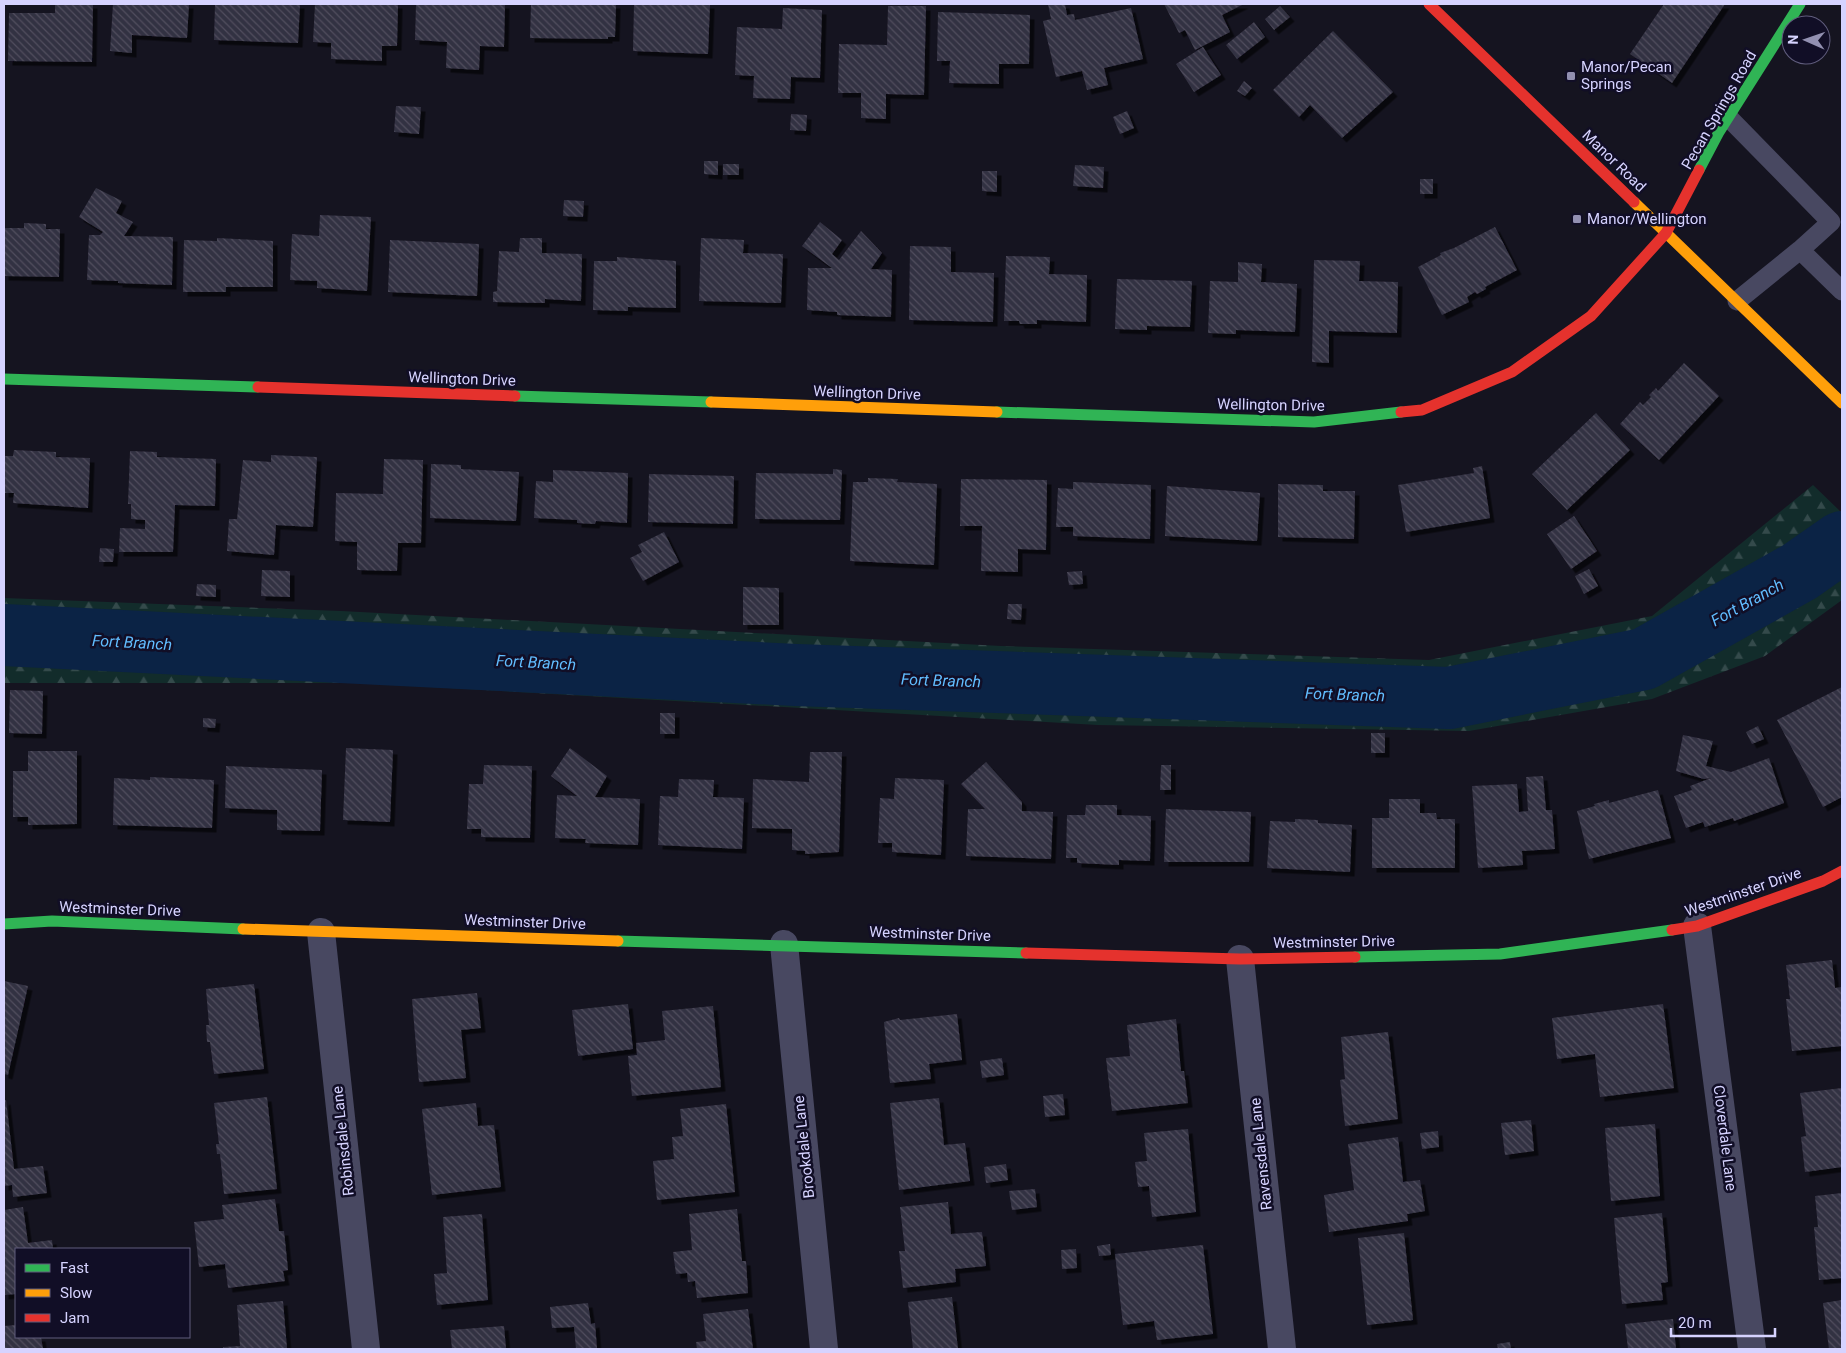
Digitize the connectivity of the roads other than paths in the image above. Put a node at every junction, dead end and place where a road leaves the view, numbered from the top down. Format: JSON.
{"nodes":[{"id":1,"x":1429,"y":4,"type":"edge"},
{"id":2,"x":1800,"y":4,"type":"edge"},
{"id":3,"x":1728,"y":118,"type":"junction"},
{"id":4,"x":1666,"y":233,"type":"junction"},
{"id":5,"x":1800,"y":250,"type":"junction"},
{"id":6,"x":1842,"y":291,"type":"edge"},
{"id":7,"x":1736,"y":300,"type":"junction"},
{"id":8,"x":4,"y":379,"type":"edge"},
{"id":9,"x":1842,"y":402,"type":"edge"},
{"id":10,"x":1842,"y":871,"type":"edge"},
{"id":11,"x":4,"y":924,"type":"edge"},
{"id":12,"x":1697,"y":926,"type":"junction"},
{"id":13,"x":321,"y":932,"type":"junction"},
{"id":14,"x":784,"y":944,"type":"junction"},
{"id":15,"x":1240,"y":959,"type":"junction"},
{"id":16,"x":366,"y":1349,"type":"edge"},
{"id":17,"x":824,"y":1349,"type":"edge"},
{"id":18,"x":1282,"y":1349,"type":"edge"},
{"id":19,"x":1752,"y":1349,"type":"edge"}],
"edges":[{"from":1,"to":4,"type":"street","name":"Manor Road"},
{"from":2,"to":3,"type":"street","name":"Pecan Springs Road"},
{"from":3,"to":4,"type":"street","name":"Pecan Springs Road"},
{"from":3,"to":5,"type":"lane"},
{"from":4,"to":7,"type":"street","name":"Manor Road"},
{"from":4,"to":8,"type":"street","name":"Wellington Drive"},
{"from":5,"to":6,"type":"lane"},
{"from":5,"to":7,"type":"lane"},
{"from":7,"to":9,"type":"street","name":"Manor Road"},
{"from":10,"to":12,"type":"street","name":"Westminster Drive"},
{"from":11,"to":13,"type":"street","name":"Westminster Drive"},
{"from":12,"to":15,"type":"street","name":"Westminster Drive"},
{"from":12,"to":19,"type":"street","name":"Cloverdale Lane"},
{"from":13,"to":14,"type":"street","name":"Westminster Drive"},
{"from":13,"to":16,"type":"street","name":"Robinsdale Lane"},
{"from":14,"to":15,"type":"street","name":"Westminster Drive"},
{"from":14,"to":17,"type":"street","name":"Brookdale Lane"},
{"from":15,"to":18,"type":"street","name":"Ravensdale Lane"}]}
